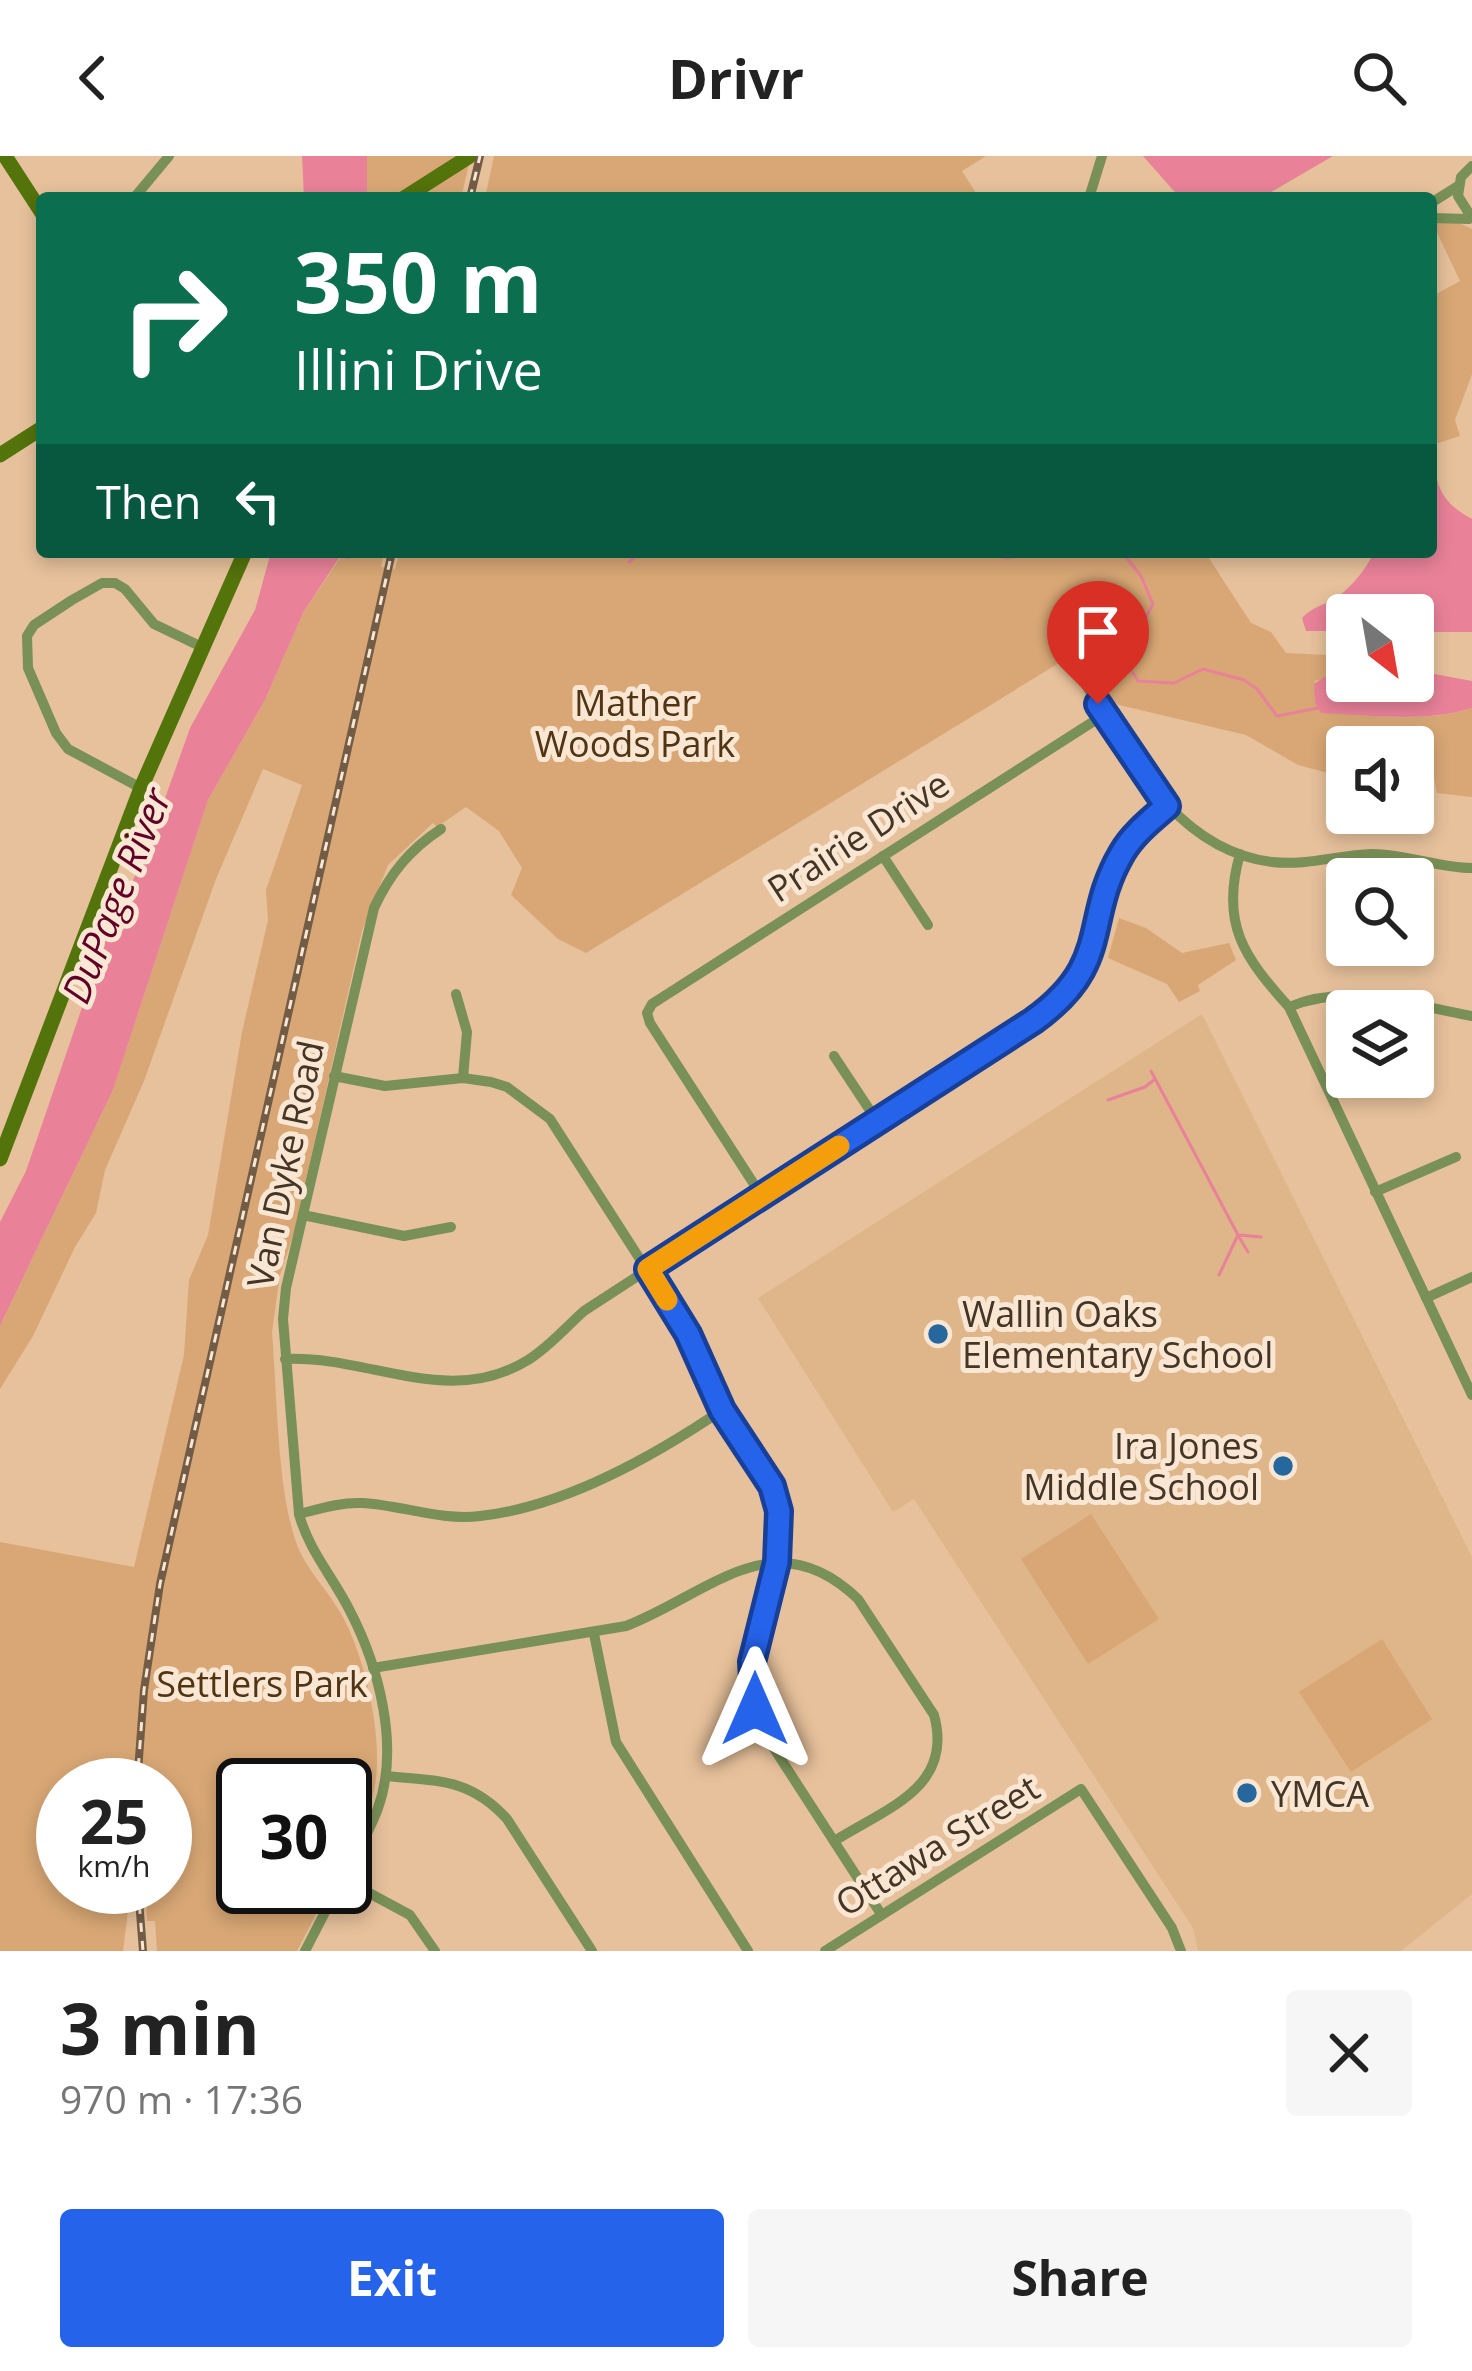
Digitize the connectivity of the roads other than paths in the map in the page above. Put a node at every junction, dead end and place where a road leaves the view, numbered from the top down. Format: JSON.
{"nodes":[{"id":1,"x":5,"y":156,"type":"edge"},
{"id":2,"x":169,"y":156,"type":"edge"},
{"id":3,"x":470,"y":156,"type":"edge"},
{"id":4,"x":1102,"y":156,"type":"edge"},
{"id":5,"x":1472,"y":166,"type":"edge"},
{"id":6,"x":1458,"y":186,"type":"junction"},
{"id":7,"x":139,"y":192,"type":"edge"},
{"id":8,"x":414,"y":192,"type":"edge"},
{"id":9,"x":1091,"y":192,"type":"edge"},
{"id":10,"x":1437,"y":199,"type":"edge"},
{"id":11,"x":36,"y":203,"type":"edge"},
{"id":12,"x":1437,"y":218,"type":"edge"},
{"id":13,"x":1472,"y":218,"type":"edge"},
{"id":14,"x":36,"y":432,"type":"edge"},
{"id":15,"x":0,"y":455,"type":"edge"},
{"id":16,"x":242,"y":558,"type":"edge"},
{"id":17,"x":204,"y":648,"type":"junction"},
{"id":18,"x":1072,"y":662,"type":"dead end"},
{"id":19,"x":1105,"y":714,"type":"junction"},
{"id":20,"x":141,"y":788,"type":"junction"},
{"id":21,"x":1167,"y":806,"type":"junction"},
{"id":22,"x":441,"y":829,"type":"dead end"},
{"id":23,"x":1240,"y":854,"type":"junction"},
{"id":24,"x":883,"y":856,"type":"junction"},
{"id":25,"x":1472,"y":868,"type":"edge"},
{"id":26,"x":928,"y":926,"type":"dead end"},
{"id":27,"x":456,"y":994,"type":"dead end"},
{"id":28,"x":1289,"y":1007,"type":"junction"},
{"id":29,"x":1472,"y":1016,"type":"edge"},
{"id":30,"x":834,"y":1056,"type":"dead end"},
{"id":31,"x":334,"y":1076,"type":"junction"},
{"id":32,"x":463,"y":1078,"type":"junction"},
{"id":33,"x":877,"y":1121,"type":"junction"},
{"id":34,"x":1456,"y":1157,"type":"dead end"},
{"id":35,"x":0,"y":1160,"type":"edge"},
{"id":36,"x":1375,"y":1192,"type":"junction"},
{"id":37,"x":761,"y":1196,"type":"junction"},
{"id":38,"x":303,"y":1215,"type":"junction"},
{"id":39,"x":451,"y":1227,"type":"dead end"},
{"id":40,"x":648,"y":1269,"type":"junction"},
{"id":41,"x":1472,"y":1277,"type":"edge"},
{"id":42,"x":1426,"y":1298,"type":"junction"},
{"id":43,"x":285,"y":1359,"type":"junction"},
{"id":44,"x":1472,"y":1395,"type":"edge"},
{"id":45,"x":722,"y":1410,"type":"junction"},
{"id":46,"x":299,"y":1514,"type":"junction"},
{"id":47,"x":777,"y":1562,"type":"junction"},
{"id":48,"x":594,"y":1634,"type":"junction"},
{"id":49,"x":373,"y":1668,"type":"junction"},
{"id":50,"x":386,"y":1776,"type":"junction"},
{"id":51,"x":372,"y":1821,"type":"edge"},
{"id":52,"x":836,"y":1840,"type":"junction"},
{"id":53,"x":372,"y":1893,"type":"edge"},
{"id":54,"x":324,"y":1914,"type":"edge"},
{"id":55,"x":881,"y":1914,"type":"junction"},
{"id":56,"x":305,"y":1951,"type":"edge"},
{"id":57,"x":435,"y":1951,"type":"edge"},
{"id":58,"x":592,"y":1951,"type":"edge"},
{"id":59,"x":748,"y":1951,"type":"edge"},
{"id":60,"x":825,"y":1951,"type":"edge"},
{"id":61,"x":1181,"y":1951,"type":"edge"}],
"edges":[{"from":1,"to":11,"type":"street"},
{"from":2,"to":7,"type":"street"},
{"from":3,"to":8,"type":"street"},
{"from":4,"to":9,"type":"street"},
{"from":5,"to":6,"type":"street"},
{"from":6,"to":10,"type":"street"},
{"from":6,"to":13,"type":"street"},
{"from":12,"to":13,"type":"street"},
{"from":14,"to":15,"type":"street"},
{"from":16,"to":17,"type":"street"},
{"from":17,"to":20,"type":"street"},
{"from":17,"to":20,"type":"street"},
{"from":18,"to":19,"type":"street"},
{"from":19,"to":21,"type":"street"},
{"from":19,"to":24,"type":"street","name":"Prairie Drive"},
{"from":20,"to":35,"type":"street"},
{"from":21,"to":23,"type":"street"},
{"from":21,"to":33,"type":"street"},
{"from":22,"to":31,"type":"street","name":"Van Dyke Road"},
{"from":23,"to":25,"type":"street"},
{"from":23,"to":28,"type":"street"},
{"from":24,"to":26,"type":"street"},
{"from":24,"to":37,"type":"street","name":"Prairie Drive"},
{"from":27,"to":32,"type":"street"},
{"from":28,"to":29,"type":"street"},
{"from":28,"to":36,"type":"street"},
{"from":30,"to":33,"type":"street"},
{"from":31,"to":32,"type":"street"},
{"from":31,"to":38,"type":"street","name":"Van Dyke Road"},
{"from":32,"to":40,"type":"street"},
{"from":33,"to":37,"type":"street"},
{"from":34,"to":36,"type":"street"},
{"from":36,"to":42,"type":"street"},
{"from":37,"to":40,"type":"street"},
{"from":38,"to":39,"type":"street"},
{"from":38,"to":43,"type":"street","name":"Van Dyke Road"},
{"from":40,"to":43,"type":"street"},
{"from":40,"to":45,"type":"street"},
{"from":41,"to":42,"type":"street"},
{"from":42,"to":44,"type":"street"},
{"from":43,"to":46,"type":"street","name":"Van Dyke Road"},
{"from":45,"to":46,"type":"street"},
{"from":45,"to":47,"type":"street"},
{"from":46,"to":49,"type":"street","name":"Van Dyke Road"},
{"from":47,"to":48,"type":"street"},
{"from":47,"to":52,"type":"street"},
{"from":47,"to":52,"type":"street"},
{"from":48,"to":49,"type":"street"},
{"from":48,"to":59,"type":"street"},
{"from":49,"to":50,"type":"street","name":"Van Dyke Road"},
{"from":50,"to":51,"type":"street","name":"Van Dyke Road"},
{"from":50,"to":58,"type":"street"},
{"from":52,"to":55,"type":"street"},
{"from":53,"to":57,"type":"street"},
{"from":54,"to":56,"type":"street"},
{"from":55,"to":60,"type":"street","name":"Ottawa Street"},
{"from":55,"to":61,"type":"street","name":"Ottawa Street"}]}
